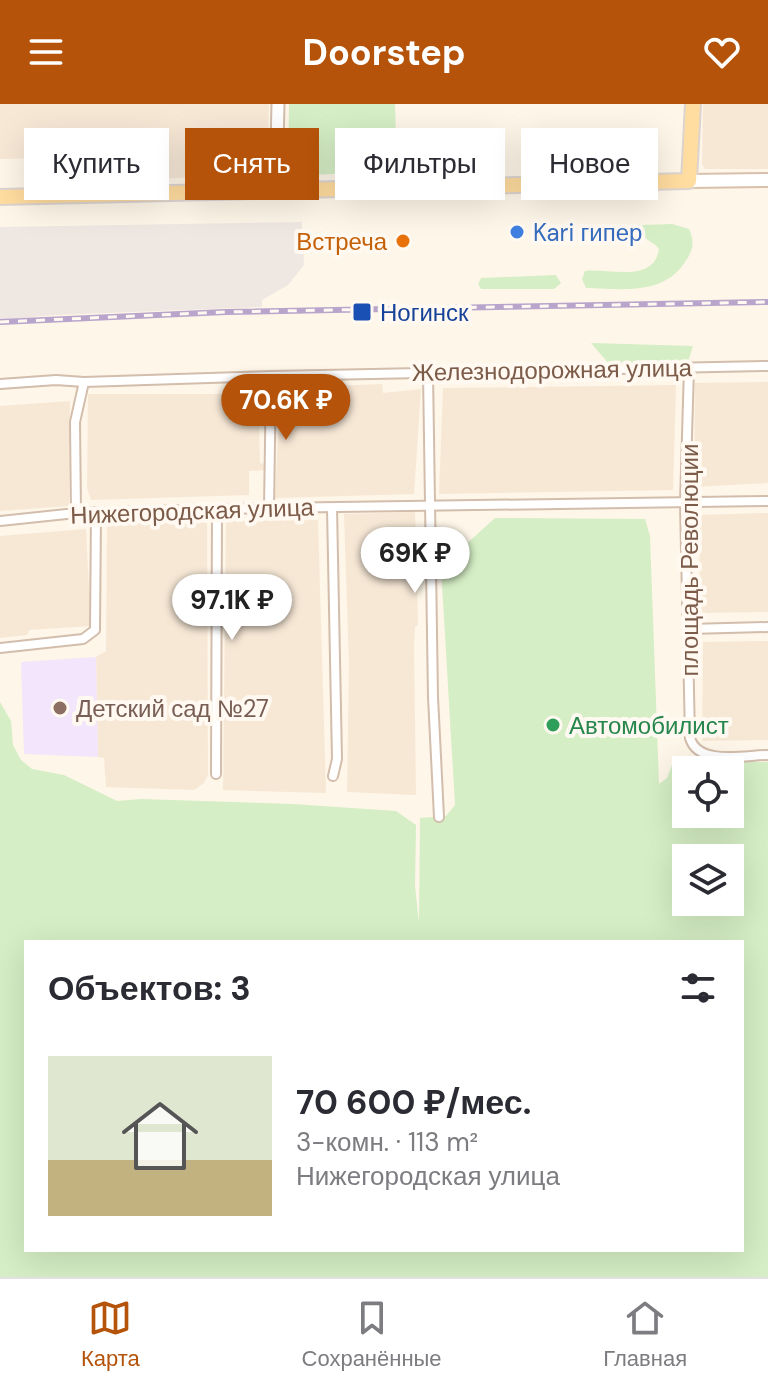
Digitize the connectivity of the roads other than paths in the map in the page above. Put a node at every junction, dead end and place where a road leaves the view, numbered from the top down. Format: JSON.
{"nodes":[{"id":1,"x":278,"y":104,"type":"edge"},
{"id":2,"x":693,"y":104,"type":"edge"},
{"id":3,"x":277,"y":128,"type":"edge"},
{"id":4,"x":768,"y":180,"type":"edge"},
{"id":5,"x":689,"y":181,"type":"junction"},
{"id":6,"x":319,"y":188,"type":"edge"},
{"id":7,"x":185,"y":192,"type":"edge"},
{"id":8,"x":0,"y":197,"type":"edge"},
{"id":9,"x":768,"y":366,"type":"edge"},
{"id":10,"x":689,"y":368,"type":"junction"},
{"id":11,"x":428,"y":373,"type":"junction"},
{"id":12,"x":271,"y":376,"type":"junction"},
{"id":13,"x":84,"y":382,"type":"junction"},
{"id":14,"x":0,"y":384,"type":"edge"},
{"id":15,"x":768,"y":501,"type":"edge"},
{"id":16,"x":685,"y":503,"type":"junction"},
{"id":17,"x":430,"y":506,"type":"junction"},
{"id":18,"x":269,"y":508,"type":"junction"},
{"id":19,"x":332,"y":508,"type":"junction"},
{"id":20,"x":217,"y":510,"type":"junction"},
{"id":21,"x":76,"y":513,"type":"junction"},
{"id":22,"x":96,"y":513,"type":"junction"},
{"id":23,"x":0,"y":521,"type":"edge"},
{"id":24,"x":768,"y":627,"type":"edge"},
{"id":25,"x":689,"y":629,"type":"junction"},
{"id":26,"x":0,"y":648,"type":"edge"},
{"id":27,"x":768,"y":755,"type":"edge"},
{"id":28,"x":216,"y":774,"type":"dead end"},
{"id":29,"x":333,"y":776,"type":"dead end"},
{"id":30,"x":439,"y":817,"type":"dead end"}],
"edges":[{"from":1,"to":3,"type":"street"},
{"from":2,"to":5,"type":"main road"},
{"from":4,"to":5,"type":"main road"},
{"from":5,"to":6,"type":"main road"},
{"from":7,"to":8,"type":"main road"},
{"from":9,"to":10,"type":"street","name":"Железнодорожная улица"},
{"from":10,"to":11,"type":"street","name":"Железнодорожная улица"},
{"from":10,"to":16,"type":"street","name":"площадь Революции"},
{"from":11,"to":12,"type":"street","name":"Железнодорожная улица"},
{"from":11,"to":17,"type":"street"},
{"from":12,"to":13,"type":"street","name":"Железнодорожная улица"},
{"from":12,"to":18,"type":"street"},
{"from":13,"to":14,"type":"street","name":"Железнодорожная улица"},
{"from":13,"to":21,"type":"street"},
{"from":15,"to":16,"type":"street","name":"Нижегородская улица"},
{"from":16,"to":17,"type":"street","name":"Нижегородская улица"},
{"from":16,"to":25,"type":"street","name":"площадь Революции"},
{"from":17,"to":19,"type":"street","name":"Нижегородская улица"},
{"from":17,"to":30,"type":"street"},
{"from":18,"to":19,"type":"street","name":"Нижегородская улица"},
{"from":18,"to":20,"type":"street","name":"Нижегородская улица"},
{"from":19,"to":29,"type":"street"},
{"from":20,"to":22,"type":"street","name":"Нижегородская улица"},
{"from":20,"to":28,"type":"street"},
{"from":21,"to":22,"type":"street","name":"Нижегородская улица"},
{"from":21,"to":23,"type":"street","name":"Нижегородская улица"},
{"from":22,"to":26,"type":"street"},
{"from":24,"to":25,"type":"street"},
{"from":25,"to":27,"type":"street","name":"площадь Революции"}]}
